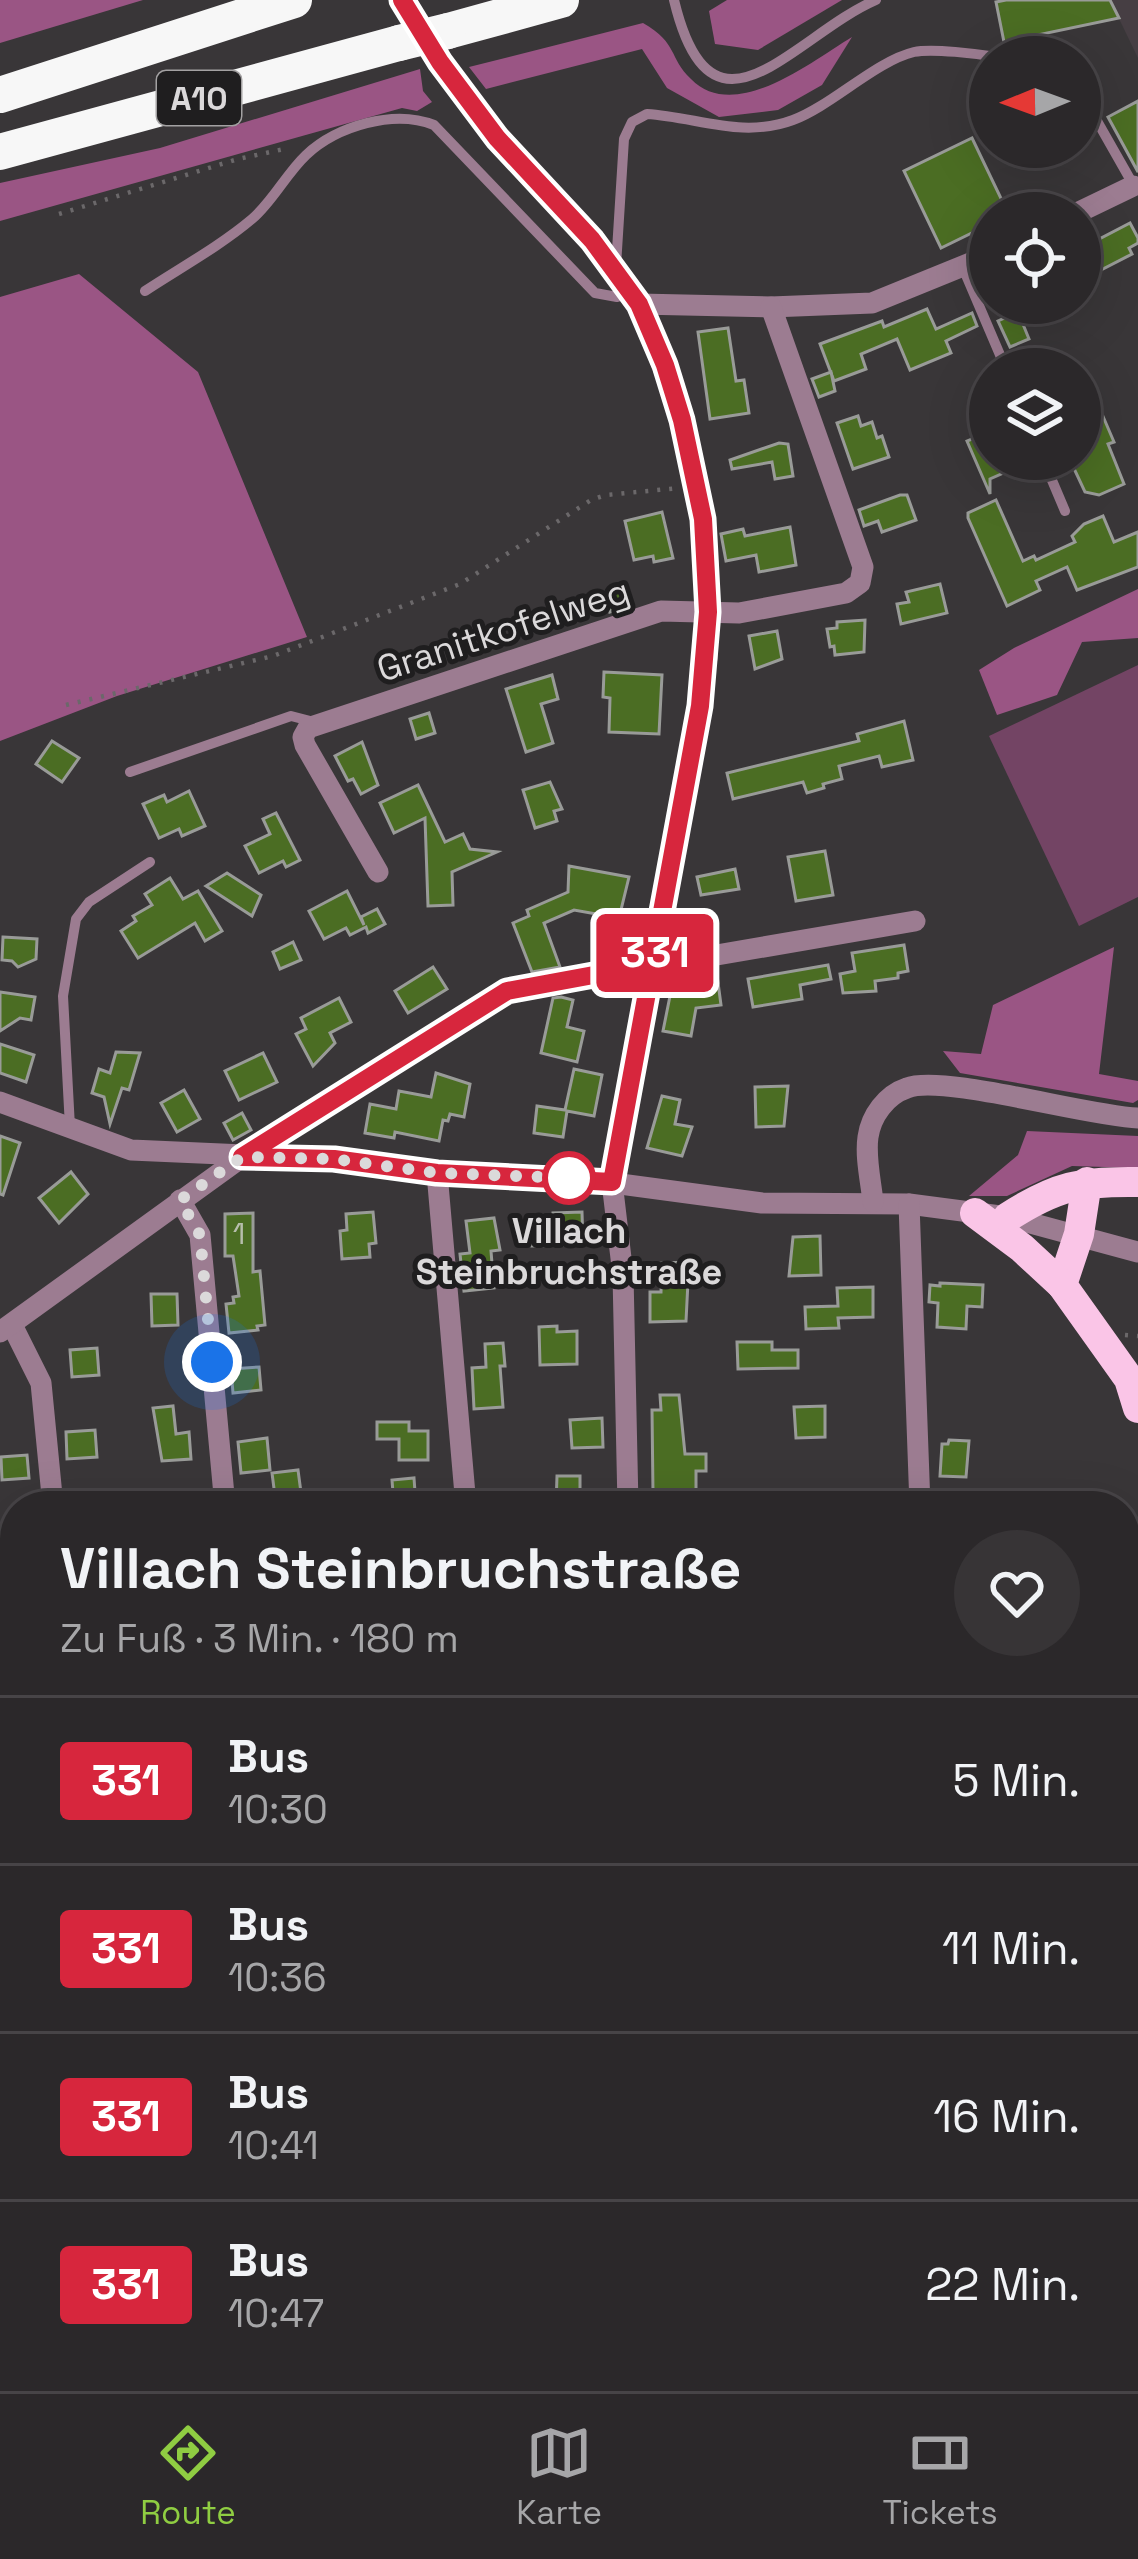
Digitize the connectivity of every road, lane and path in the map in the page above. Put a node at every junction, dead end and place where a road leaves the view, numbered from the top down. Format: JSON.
{"nodes":[{"id":1,"x":294,"y":0,"type":"edge"},
{"id":2,"x":402,"y":0,"type":"edge"},
{"id":3,"x":561,"y":0,"type":"edge"},
{"id":4,"x":674,"y":0,"type":"edge"},
{"id":5,"x":876,"y":0,"type":"edge"},
{"id":6,"x":969,"y":55,"type":"edge"},
{"id":7,"x":0,"y":95,"type":"edge"},
{"id":8,"x":1101,"y":129,"type":"edge"},
{"id":9,"x":324,"y":142,"type":"junction"},
{"id":10,"x":0,"y":152,"type":"edge"},
{"id":11,"x":1136,"y":190,"type":"edge"},
{"id":12,"x":1101,"y":204,"type":"edge"},
{"id":13,"x":59,"y":214,"type":"dead end"},
{"id":14,"x":969,"y":265,"type":"edge"},
{"id":15,"x":963,"y":268,"type":"junction"},
{"id":16,"x":616,"y":269,"type":"junction"},
{"id":17,"x":145,"y":291,"type":"dead end"},
{"id":18,"x":635,"y":298,"type":"junction"},
{"id":19,"x":771,"y":307,"type":"junction"},
{"id":20,"x":997,"y":348,"type":"edge"},
{"id":21,"x":1052,"y":480,"type":"edge"},
{"id":22,"x":696,"y":486,"type":"junction"},
{"id":23,"x":1065,"y":511,"type":"dead end"},
{"id":24,"x":708,"y":612,"type":"junction"},
{"id":25,"x":66,"y":705,"type":"dead end"},
{"id":26,"x":322,"y":724,"type":"junction"},
{"id":27,"x":130,"y":772,"type":"dead end"},
{"id":28,"x":150,"y":862,"type":"dead end"},
{"id":29,"x":378,"y":872,"type":"dead end"},
{"id":30,"x":915,"y":921,"type":"dead end"},
{"id":31,"x":653,"y":964,"type":"junction"},
{"id":32,"x":0,"y":1102,"type":"edge"},
{"id":33,"x":1138,"y":1118,"type":"edge"},
{"id":34,"x":70,"y":1127,"type":"junction"},
{"id":35,"x":242,"y":1157,"type":"junction"},
{"id":36,"x":437,"y":1173,"type":"junction"},
{"id":37,"x":1088,"y":1181,"type":"junction"},
{"id":38,"x":612,"y":1182,"type":"junction"},
{"id":39,"x":1138,"y":1182,"type":"edge"},
{"id":40,"x":180,"y":1200,"type":"junction"},
{"id":41,"x":873,"y":1202,"type":"junction"},
{"id":42,"x":909,"y":1204,"type":"junction"},
{"id":43,"x":975,"y":1213,"type":"junction"},
{"id":44,"x":1008,"y":1217,"type":"junction"},
{"id":45,"x":1078,"y":1234,"type":"junction"},
{"id":46,"x":1138,"y":1252,"type":"edge"},
{"id":47,"x":1062,"y":1285,"type":"junction"},
{"id":48,"x":6,"y":1329,"type":"edge"},
{"id":49,"x":1138,"y":1408,"type":"edge"},
{"id":50,"x":52,"y":1491,"type":"edge"},
{"id":51,"x":224,"y":1491,"type":"edge"},
{"id":52,"x":465,"y":1491,"type":"edge"},
{"id":53,"x":628,"y":1491,"type":"edge"},
{"id":54,"x":919,"y":1491,"type":"edge"}],
"edges":[{"from":1,"to":7,"type":"highway","number":"A10"},
{"from":2,"to":16,"type":"street"},
{"from":3,"to":10,"type":"highway","number":"A10","bridge":true},
{"from":4,"to":5,"type":"lane"},
{"from":6,"to":16,"type":"lane"},
{"from":8,"to":11,"type":"lane"},
{"from":9,"to":13,"type":"path"},
{"from":9,"to":17,"type":"lane"},
{"from":9,"to":18,"type":"lane"},
{"from":11,"to":12,"type":"street"},
{"from":14,"to":15,"type":"street"},
{"from":15,"to":19,"type":"street"},
{"from":15,"to":20,"type":"lane"},
{"from":16,"to":18,"type":"street"},
{"from":18,"to":19,"type":"street"},
{"from":18,"to":22,"type":"street"},
{"from":19,"to":24,"type":"street","name":"Granitkofelweg"},
{"from":21,"to":23,"type":"lane"},
{"from":22,"to":24,"type":"street"},
{"from":22,"to":25,"type":"path"},
{"from":24,"to":26,"type":"street","name":"Granitkofelweg"},
{"from":24,"to":31,"type":"street"},
{"from":26,"to":27,"type":"lane","name":"Granitkofelweg"},
{"from":26,"to":29,"type":"street"},
{"from":28,"to":34,"type":"lane"},
{"from":30,"to":31,"type":"street"},
{"from":31,"to":35,"type":"street"},
{"from":31,"to":38,"type":"street"},
{"from":32,"to":34,"type":"street"},
{"from":33,"to":41,"type":"street"},
{"from":34,"to":35,"type":"street"},
{"from":35,"to":36,"type":"street"},
{"from":35,"to":40,"type":"street"},
{"from":36,"to":38,"type":"street"},
{"from":36,"to":52,"type":"street"},
{"from":37,"to":39,"type":"main road"},
{"from":37,"to":44,"type":"main road"},
{"from":37,"to":45,"type":"main road"},
{"from":38,"to":41,"type":"street"},
{"from":38,"to":53,"type":"street"},
{"from":40,"to":48,"type":"street"},
{"from":40,"to":51,"type":"street"},
{"from":41,"to":42,"type":"street"},
{"from":42,"to":43,"type":"street"},
{"from":42,"to":54,"type":"street"},
{"from":43,"to":44,"type":"street"},
{"from":43,"to":47,"type":"main road"},
{"from":44,"to":45,"type":"street"},
{"from":45,"to":46,"type":"street"},
{"from":45,"to":47,"type":"main road"},
{"from":47,"to":49,"type":"main road"},
{"from":48,"to":50,"type":"street"}]}
